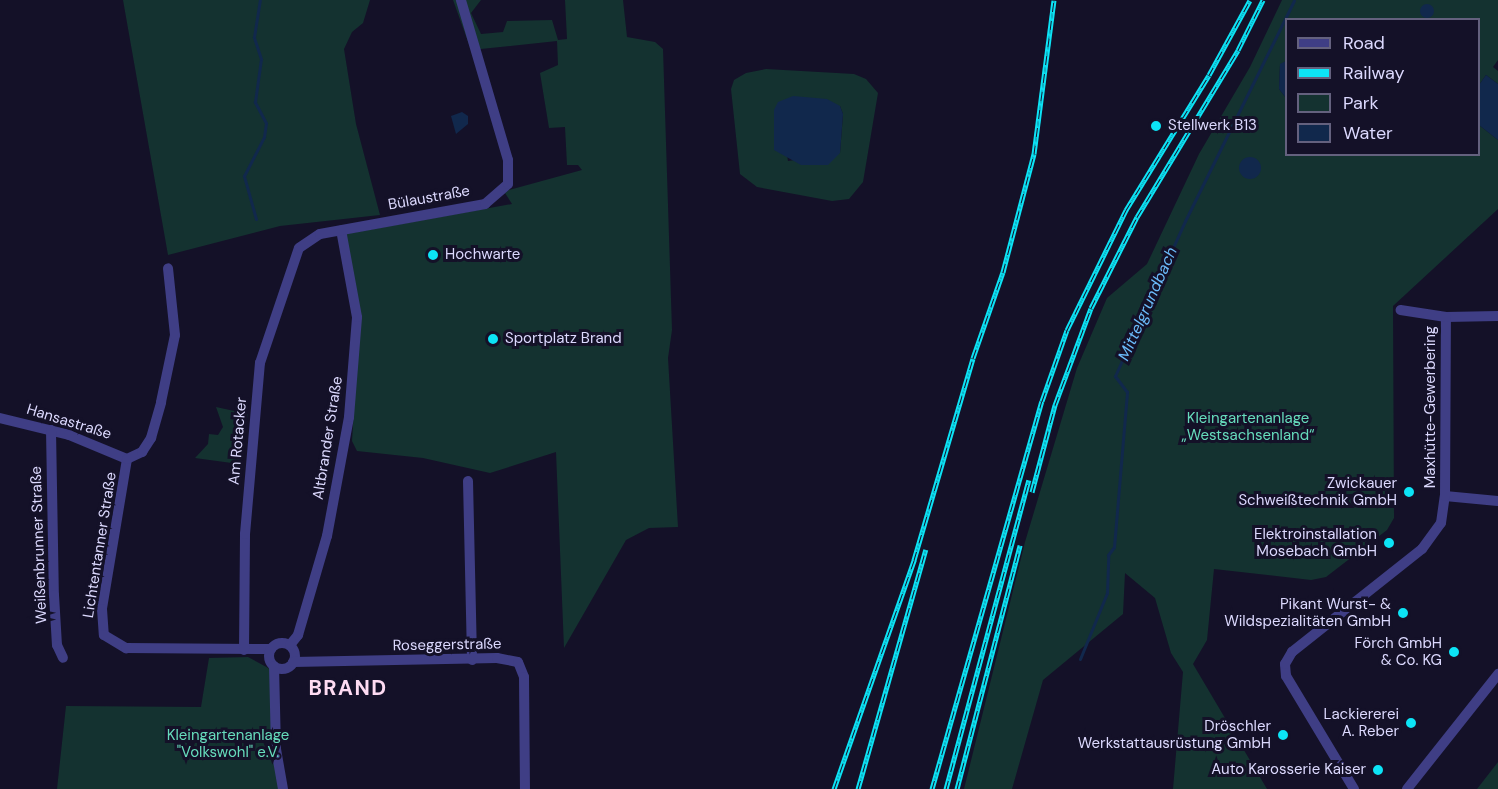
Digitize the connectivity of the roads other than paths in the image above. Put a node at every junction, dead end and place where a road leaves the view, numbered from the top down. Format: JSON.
{"nodes":[{"id":1,"x":461,"y":0,"type":"edge"},
{"id":2,"x":341,"y":230,"type":"junction"},
{"id":3,"x":303,"y":242,"type":"joint"},
{"id":4,"x":168,"y":268,"type":"dead end"},
{"id":5,"x":1401,"y":310,"type":"dead end"},
{"id":6,"x":1498,"y":316,"type":"edge"},
{"id":7,"x":1446,"y":317,"type":"junction"},
{"id":8,"x":0,"y":418,"type":"edge"},
{"id":9,"x":51,"y":430,"type":"junction"},
{"id":10,"x":127,"y":459,"type":"junction"},
{"id":11,"x":468,"y":481,"type":"dead end"},
{"id":12,"x":1445,"y":496,"type":"junction"},
{"id":13,"x":1498,"y":501,"type":"edge"},
{"id":14,"x":244,"y":650,"type":"junction"},
{"id":15,"x":271,"y":657,"type":"junction"},
{"id":16,"x":291,"y":657,"type":"junction"},
{"id":17,"x":63,"y":658,"type":"dead end"},
{"id":18,"x":472,"y":660,"type":"junction"},
{"id":19,"x":1498,"y":674,"type":"edge"},
{"id":20,"x":277,"y":698,"type":"junction"},
{"id":21,"x":283,"y":789,"type":"edge"},
{"id":22,"x":525,"y":789,"type":"edge"},
{"id":23,"x":1354,"y":789,"type":"edge"},
{"id":24,"x":1407,"y":789,"type":"edge"}],
"edges":[{"from":1,"to":2,"type":"street","name":"Bülaustraße"},
{"from":2,"to":3,"type":"street","name":"Bülaustraße"},
{"from":2,"to":16,"type":"street","name":"Altbrander Straße"},
{"from":3,"to":14,"type":"street","name":"Am Rotacker"},
{"from":4,"to":10,"type":"street"},
{"from":5,"to":7,"type":"street","name":"Maxhütte-Gewerbering"},
{"from":6,"to":7,"type":"street","name":"Maxhütte-Gewerbering"},
{"from":7,"to":12,"type":"street","name":"Maxhütte-Gewerbering"},
{"from":8,"to":9,"type":"street","name":"Hansastraße"},
{"from":9,"to":10,"type":"street","name":"Hansastraße"},
{"from":9,"to":17,"type":"street","name":"Weißenbrunner Straße"},
{"from":10,"to":14,"type":"street","name":"Lichtentanner Straße"},
{"from":11,"to":18,"type":"street"},
{"from":12,"to":13,"type":"street","name":"Maxhütte-Gewerbering"},
{"from":12,"to":23,"type":"street","name":"Maxhütte-Gewerbering"},
{"from":14,"to":15,"type":"street","name":"Lichtentanner Straße"},
{"from":15,"to":16,"type":"street","name":"Lichtentanner Straße"},
{"from":15,"to":16,"type":"street","name":"Lichtentanner Straße"},
{"from":15,"to":20,"type":"street"},
{"from":16,"to":18,"type":"street","name":"Roseggerstraße"},
{"from":16,"to":20,"type":"street"},
{"from":18,"to":22,"type":"street","name":"Roseggerstraße"},
{"from":19,"to":24,"type":"street"},
{"from":20,"to":21,"type":"street"}]}
